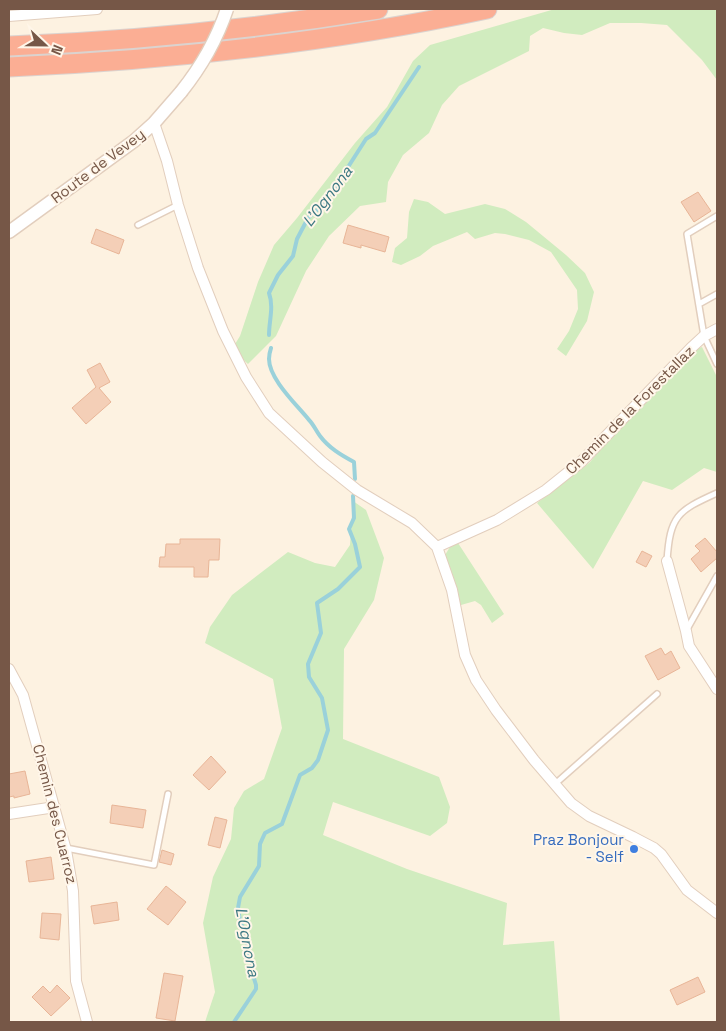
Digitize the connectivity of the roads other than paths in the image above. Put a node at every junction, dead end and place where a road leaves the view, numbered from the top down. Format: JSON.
{"nodes":[{"id":1,"x":97,"y":9,"type":"edge"},
{"id":2,"x":227,"y":9,"type":"edge"},
{"id":3,"x":378,"y":9,"type":"edge"},
{"id":4,"x":487,"y":9,"type":"edge"},
{"id":5,"x":9,"y":16,"type":"edge"},
{"id":6,"x":9,"y":46,"type":"edge"},
{"id":7,"x":9,"y":67,"type":"edge"},
{"id":8,"x":154,"y":123,"type":"junction"},
{"id":9,"x":178,"y":205,"type":"junction"},
{"id":10,"x":717,"y":216,"type":"edge"},
{"id":11,"x":138,"y":225,"type":"dead end"},
{"id":12,"x":9,"y":232,"type":"edge"},
{"id":13,"x":717,"y":294,"type":"edge"},
{"id":14,"x":699,"y":304,"type":"junction"},
{"id":15,"x":717,"y":329,"type":"edge"},
{"id":16,"x":704,"y":336,"type":"junction"},
{"id":17,"x":717,"y":364,"type":"edge"},
{"id":18,"x":717,"y":493,"type":"edge"},
{"id":19,"x":437,"y":547,"type":"junction"},
{"id":20,"x":666,"y":561,"type":"joint"},
{"id":21,"x":717,"y":576,"type":"edge"},
{"id":22,"x":686,"y":631,"type":"junction"},
{"id":23,"x":9,"y":669,"type":"edge"},
{"id":24,"x":717,"y":689,"type":"edge"},
{"id":25,"x":657,"y":694,"type":"dead end"},
{"id":26,"x":555,"y":785,"type":"junction"},
{"id":27,"x":168,"y":794,"type":"dead end"},
{"id":28,"x":55,"y":807,"type":"junction"},
{"id":29,"x":9,"y":814,"type":"edge"},
{"id":30,"x":66,"y":848,"type":"junction"},
{"id":31,"x":717,"y":913,"type":"edge"},
{"id":32,"x":87,"y":1022,"type":"edge"}],
"edges":[{"from":1,"to":5,"type":"street"},
{"from":2,"to":8,"type":"street","name":"Route de Vevey","bridge":true},
{"from":3,"to":6,"type":"highway"},
{"from":4,"to":7,"type":"highway"},
{"from":8,"to":9,"type":"street"},
{"from":8,"to":12,"type":"street","name":"Route de Vevey"},
{"from":9,"to":11,"type":"lane"},
{"from":9,"to":19,"type":"street"},
{"from":10,"to":14,"type":"lane"},
{"from":13,"to":14,"type":"lane"},
{"from":14,"to":16,"type":"lane"},
{"from":15,"to":16,"type":"street","name":"Chemin de la Forestallaz"},
{"from":16,"to":17,"type":"lane"},
{"from":16,"to":19,"type":"street","name":"Chemin de la Forestallaz"},
{"from":18,"to":20,"type":"lane"},
{"from":19,"to":26,"type":"street"},
{"from":20,"to":22,"type":"street"},
{"from":21,"to":22,"type":"lane"},
{"from":22,"to":24,"type":"street"},
{"from":23,"to":28,"type":"street","name":"Chemin des Cuarroz"},
{"from":25,"to":26,"type":"lane"},
{"from":26,"to":31,"type":"street"},
{"from":27,"to":30,"type":"lane"},
{"from":28,"to":29,"type":"street"},
{"from":28,"to":30,"type":"street","name":"Chemin des Cuarroz"},
{"from":30,"to":32,"type":"street","name":"Chemin des Cuarroz"}]}
